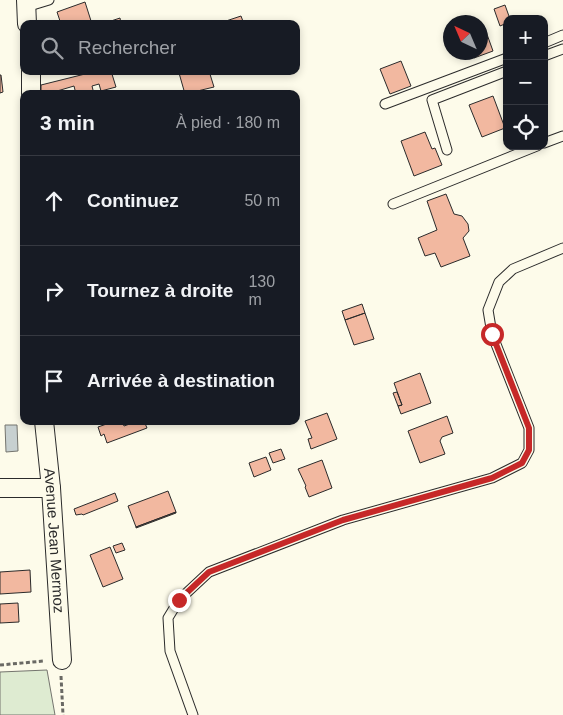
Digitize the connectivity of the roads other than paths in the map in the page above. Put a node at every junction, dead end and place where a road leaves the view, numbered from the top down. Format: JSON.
{"nodes":[{"id":1,"x":49,"y":0,"type":"edge"},
{"id":2,"x":26,"y":10,"type":"edge"},
{"id":3,"x":563,"y":35,"type":"edge"},
{"id":4,"x":548,"y":41,"type":"edge"},
{"id":5,"x":563,"y":49,"type":"edge"},
{"id":6,"x":548,"y":55,"type":"edge"},
{"id":7,"x":503,"y":59,"type":"edge"},
{"id":8,"x":503,"y":73,"type":"edge"},
{"id":9,"x":31,"y":75,"type":"edge"},
{"id":10,"x":31,"y":90,"type":"edge"},
{"id":11,"x":384,"y":104,"type":"dead end"},
{"id":12,"x":563,"y":136,"type":"edge"},
{"id":13,"x":548,"y":142,"type":"edge"},
{"id":14,"x":447,"y":150,"type":"dead end"},
{"id":15,"x":527,"y":150,"type":"edge"},
{"id":16,"x":393,"y":204,"type":"dead end"},
{"id":17,"x":563,"y":248,"type":"edge"},
{"id":18,"x":44,"y":425,"type":"edge"},
{"id":19,"x":0,"y":488,"type":"edge"},
{"id":20,"x":50,"y":488,"type":"junction"},
{"id":21,"x":62,"y":660,"type":"road end"},
{"id":22,"x":192,"y":715,"type":"edge"}],
"edges":[{"from":1,"to":2,"type":"lane"},
{"from":3,"to":4,"type":"lane"},
{"from":5,"to":6,"type":"lane"},
{"from":7,"to":11,"type":"lane"},
{"from":8,"to":14,"type":"lane"},
{"from":9,"to":10,"type":"street"},
{"from":12,"to":13,"type":"lane"},
{"from":15,"to":16,"type":"lane"},
{"from":17,"to":22,"type":"lane"},
{"from":18,"to":20,"type":"street","name":"Avenue Jean Mermoz"},
{"from":19,"to":20,"type":"street"},
{"from":20,"to":21,"type":"street","name":"Avenue Jean Mermoz"}]}
